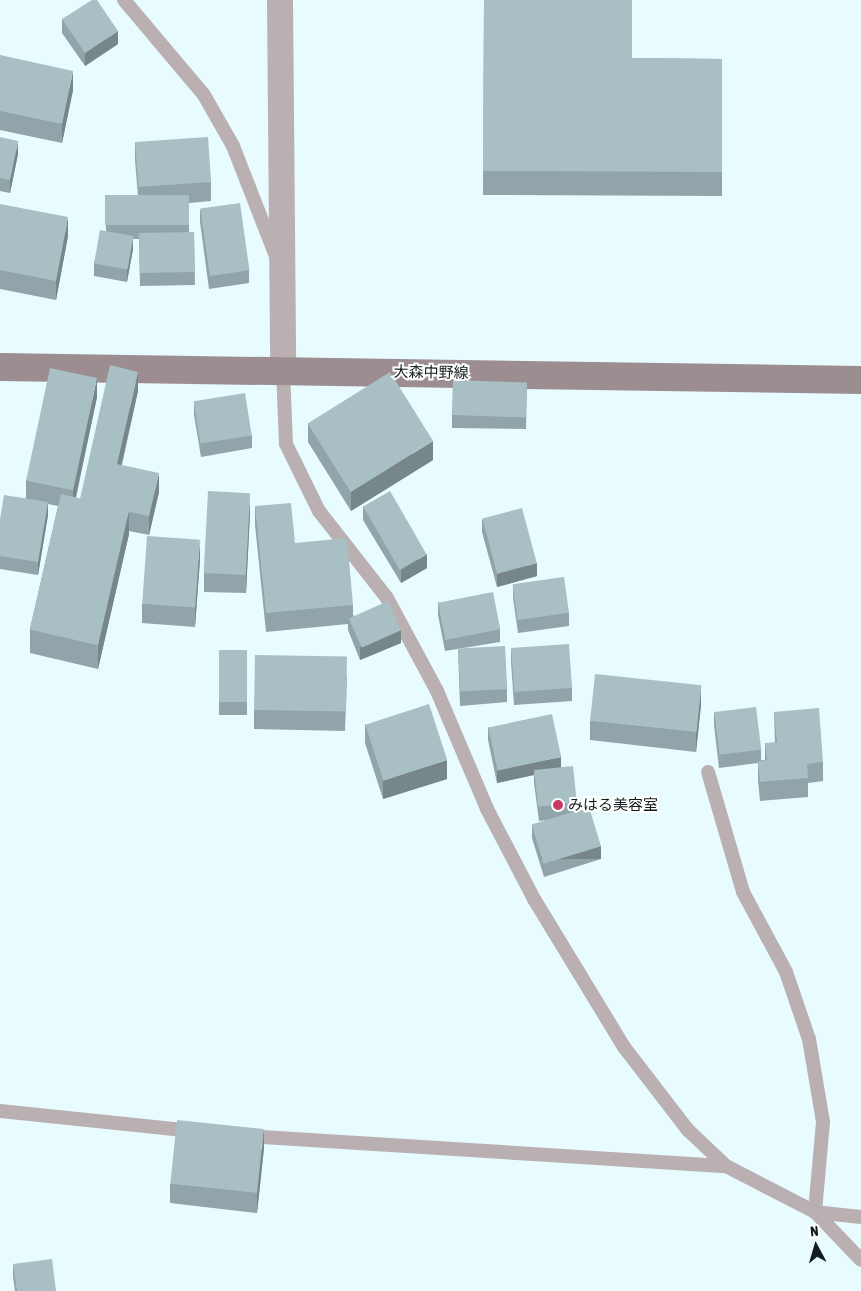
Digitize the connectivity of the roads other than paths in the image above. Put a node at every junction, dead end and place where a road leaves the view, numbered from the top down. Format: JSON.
{"nodes":[{"id":1,"x":124,"y":0,"type":"edge"},
{"id":2,"x":280,"y":0,"type":"edge"},
{"id":3,"x":282,"y":273,"type":"junction"},
{"id":4,"x":0,"y":366,"type":"edge"},
{"id":5,"x":283,"y":370,"type":"junction"},
{"id":6,"x":861,"y":380,"type":"edge"},
{"id":7,"x":708,"y":772,"type":"dead end"},
{"id":8,"x":0,"y":1111,"type":"edge"},
{"id":9,"x":204,"y":1132,"type":"edge"},
{"id":10,"x":233,"y":1134,"type":"edge"},
{"id":11,"x":726,"y":1166,"type":"junction"},
{"id":12,"x":815,"y":1212,"type":"junction"},
{"id":13,"x":861,"y":1217,"type":"edge"},
{"id":14,"x":861,"y":1260,"type":"edge"}],
"edges":[{"from":1,"to":3,"type":"lane"},
{"from":2,"to":3,"type":"street"},
{"from":3,"to":5,"type":"street"},
{"from":4,"to":5,"type":"main road","name":"大森中野線"},
{"from":5,"to":6,"type":"main road","name":"大森中野線"},
{"from":5,"to":11,"type":"lane"},
{"from":7,"to":12,"type":"lane"},
{"from":8,"to":9,"type":"lane"},
{"from":10,"to":11,"type":"lane"},
{"from":11,"to":12,"type":"lane"},
{"from":12,"to":13,"type":"lane"},
{"from":12,"to":14,"type":"lane"}]}
